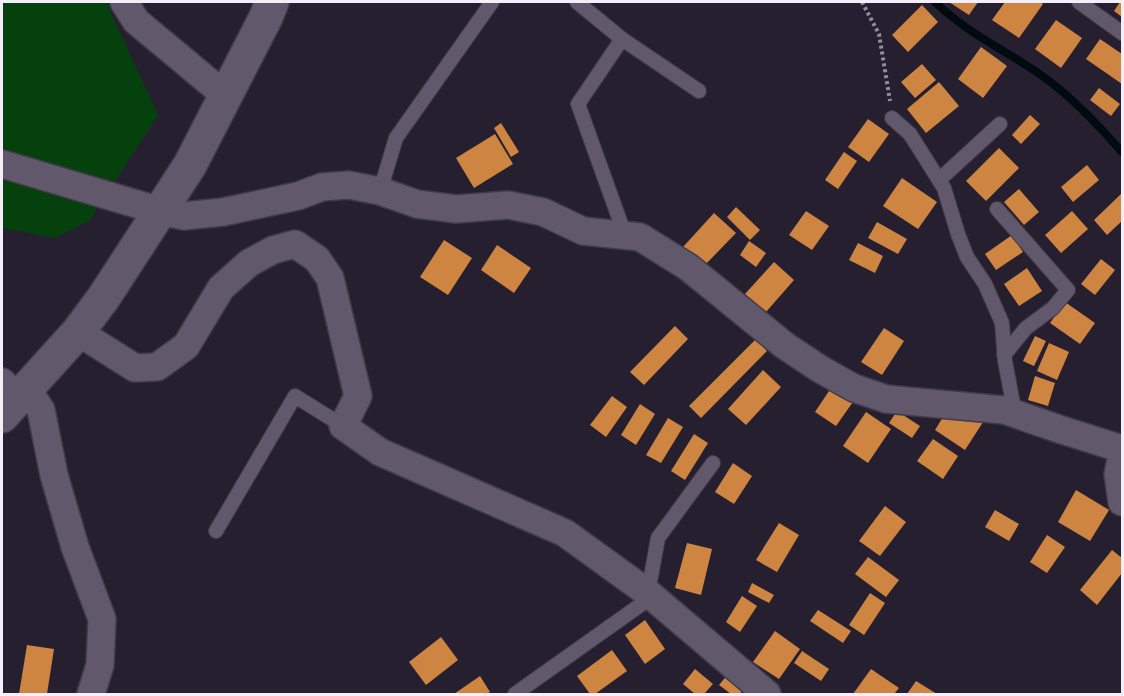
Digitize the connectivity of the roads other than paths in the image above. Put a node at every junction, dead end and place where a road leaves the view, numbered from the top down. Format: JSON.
{"nodes":[{"id":1,"x":124,"y":2,"type":"edge"},
{"id":2,"x":272,"y":2,"type":"edge"},
{"id":3,"x":492,"y":2,"type":"edge"},
{"id":4,"x":577,"y":2,"type":"edge"},
{"id":5,"x":1079,"y":2,"type":"edge"},
{"id":6,"x":1122,"y":33,"type":"edge"},
{"id":7,"x":622,"y":39,"type":"junction"},
{"id":8,"x":699,"y":91,"type":"dead end"},
{"id":9,"x":226,"y":96,"type":"junction"},
{"id":10,"x":892,"y":118,"type":"road end"},
{"id":11,"x":1000,"y":124,"type":"dead end"},
{"id":12,"x":2,"y":164,"type":"edge"},
{"id":13,"x":939,"y":180,"type":"junction"},
{"id":14,"x":380,"y":191,"type":"junction"},
{"id":15,"x":997,"y":209,"type":"dead end"},
{"id":16,"x":160,"y":211,"type":"junction"},
{"id":17,"x":625,"y":235,"type":"junction"},
{"id":18,"x":78,"y":332,"type":"junction"},
{"id":19,"x":1004,"y":355,"type":"junction"},
{"id":20,"x":12,"y":396,"type":"edge"},
{"id":21,"x":1015,"y":414,"type":"junction"},
{"id":22,"x":343,"y":426,"type":"junction"},
{"id":23,"x":1122,"y":448,"type":"edge"},
{"id":24,"x":1122,"y":455,"type":"edge"},
{"id":25,"x":713,"y":463,"type":"dead end"},
{"id":26,"x":1122,"y":502,"type":"edge"},
{"id":27,"x":216,"y":531,"type":"dead end"},
{"id":28,"x":650,"y":594,"type":"junction"},
{"id":29,"x":91,"y":694,"type":"edge"},
{"id":30,"x":515,"y":694,"type":"edge"},
{"id":31,"x":767,"y":694,"type":"edge"}],
"edges":[{"from":1,"to":9,"type":"street"},
{"from":2,"to":9,"type":"street"},
{"from":3,"to":14,"type":"lane"},
{"from":4,"to":7,"type":"lane"},
{"from":5,"to":6,"type":"lane"},
{"from":7,"to":8,"type":"lane"},
{"from":7,"to":17,"type":"lane"},
{"from":9,"to":16,"type":"street"},
{"from":10,"to":13,"type":"lane"},
{"from":11,"to":13,"type":"lane"},
{"from":12,"to":16,"type":"street"},
{"from":13,"to":19,"type":"lane"},
{"from":14,"to":16,"type":"street"},
{"from":14,"to":17,"type":"street"},
{"from":15,"to":19,"type":"lane"},
{"from":16,"to":18,"type":"street"},
{"from":17,"to":21,"type":"street"},
{"from":18,"to":20,"type":"street"},
{"from":18,"to":22,"type":"street"},
{"from":19,"to":21,"type":"lane"},
{"from":20,"to":29,"type":"street"},
{"from":21,"to":23,"type":"street"},
{"from":22,"to":27,"type":"lane"},
{"from":22,"to":28,"type":"street"},
{"from":24,"to":26,"type":"street"},
{"from":25,"to":28,"type":"lane"},
{"from":28,"to":30,"type":"lane"},
{"from":28,"to":31,"type":"street"}]}
